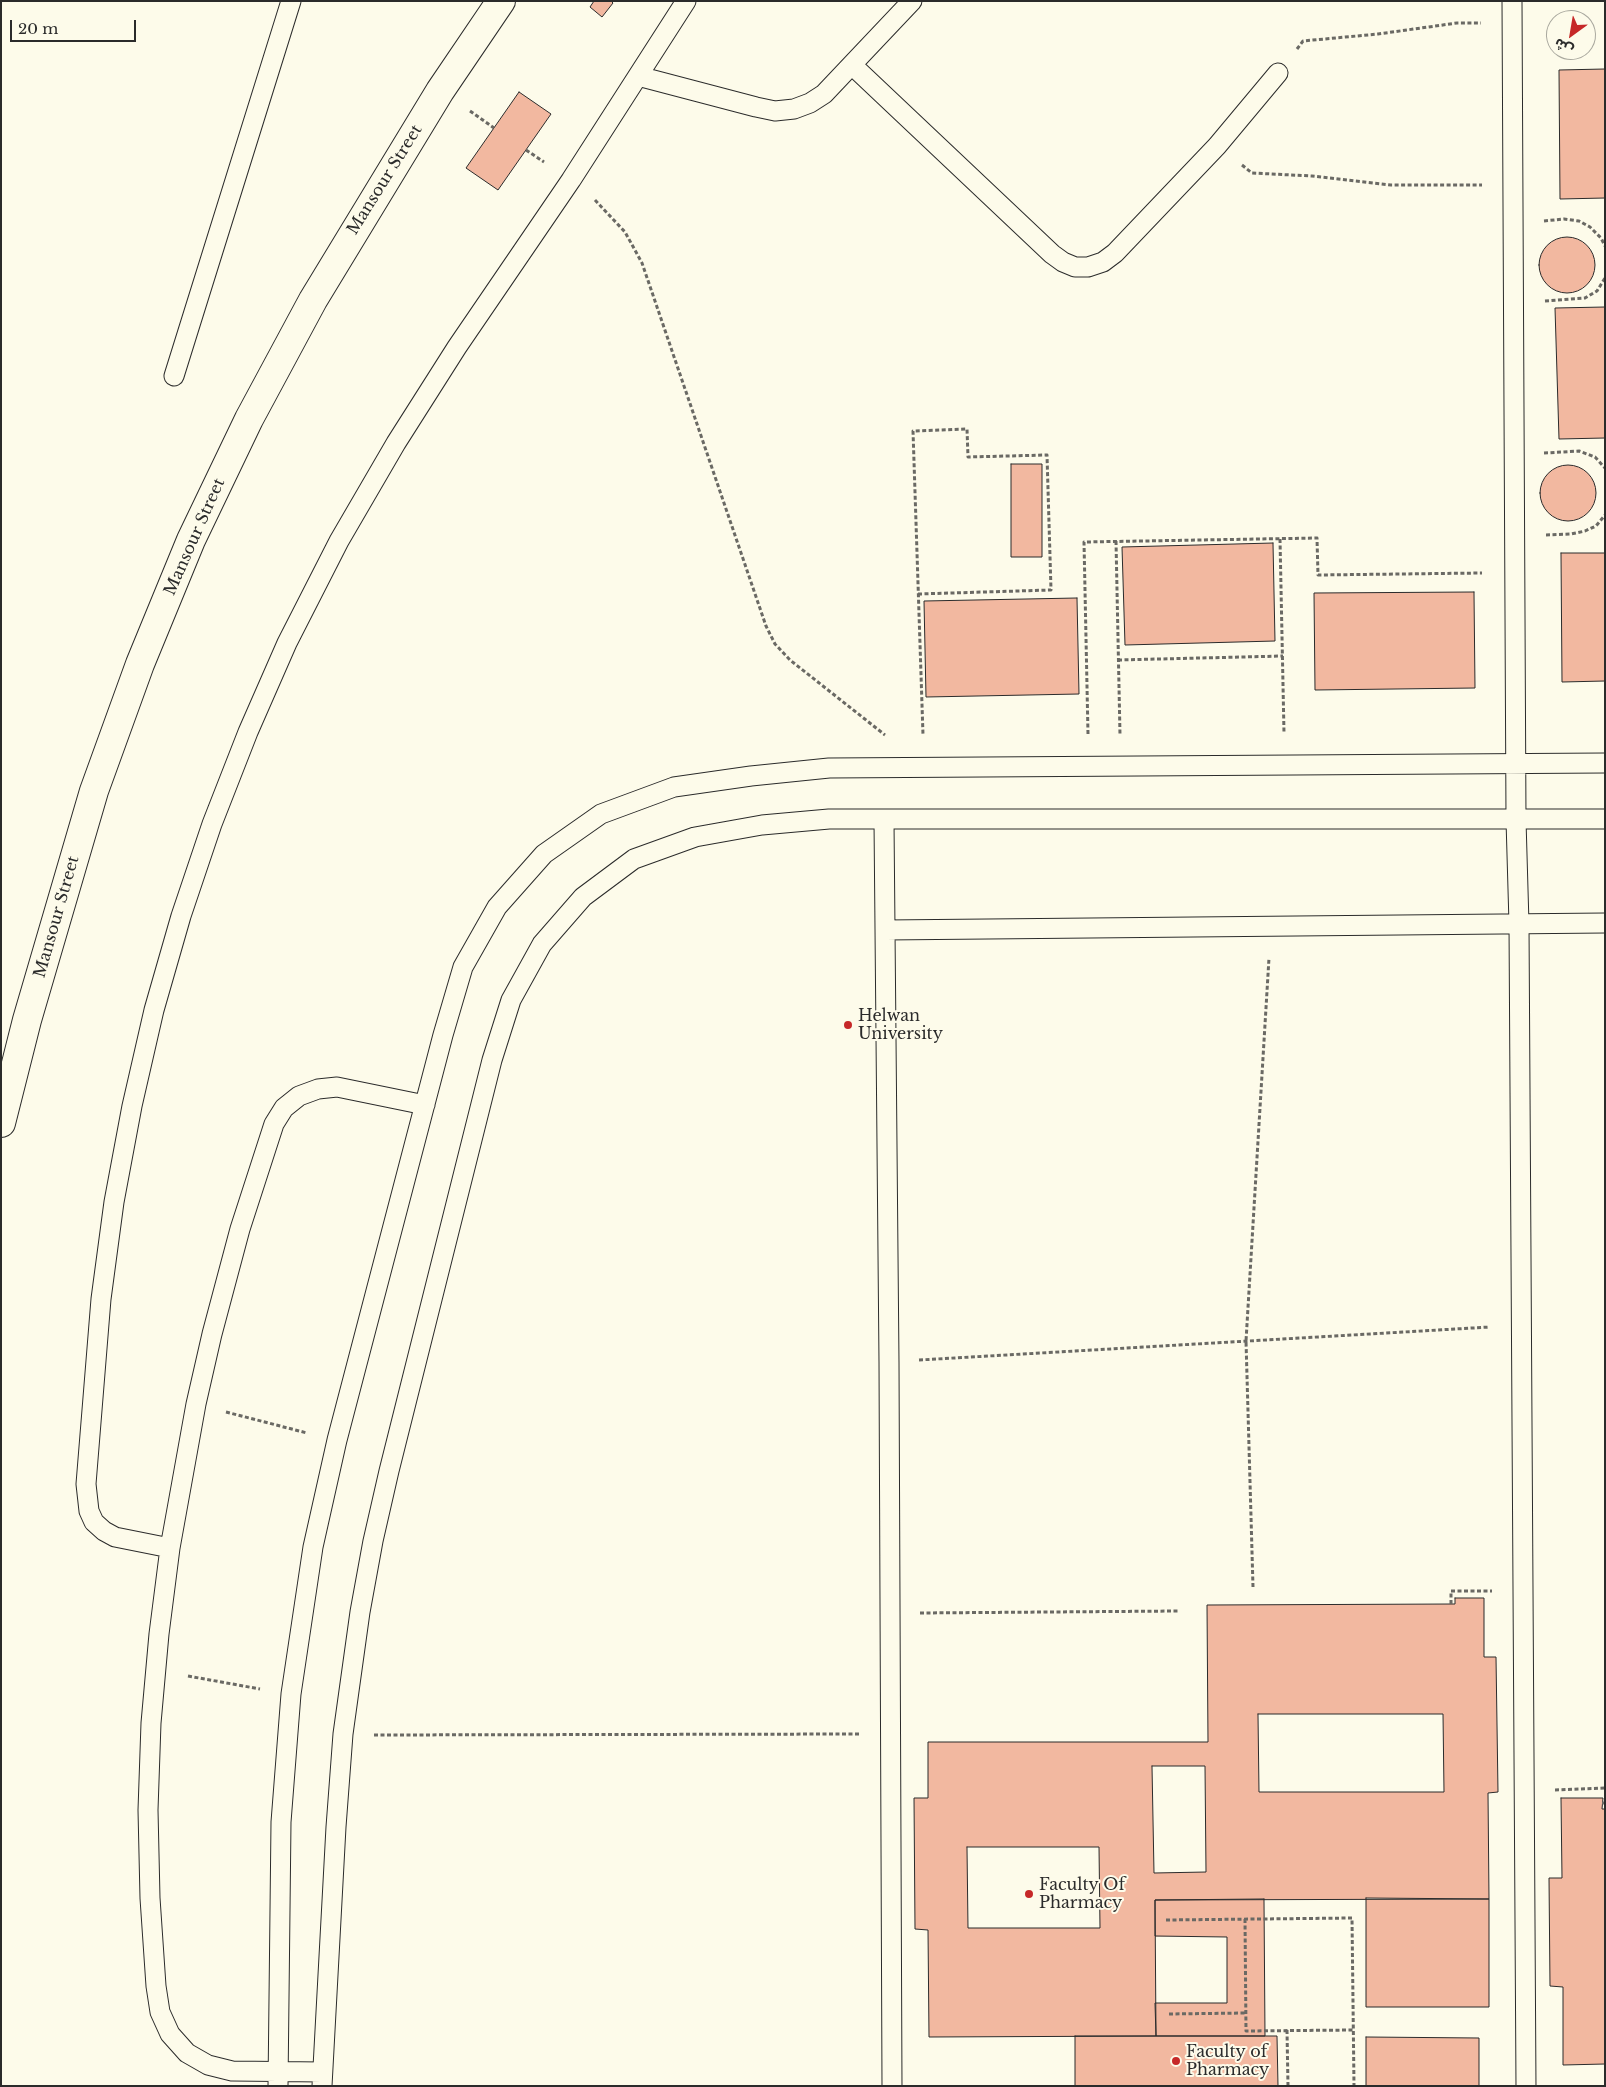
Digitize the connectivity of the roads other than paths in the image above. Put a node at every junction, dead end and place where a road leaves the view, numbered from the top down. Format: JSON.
{"nodes":[{"id":1,"x":291,"y":1,"type":"edge"},
{"id":2,"x":501,"y":1,"type":"edge"},
{"id":3,"x":686,"y":1,"type":"edge"},
{"id":4,"x":912,"y":1,"type":"edge"},
{"id":5,"x":1512,"y":1,"type":"edge"},
{"id":6,"x":852,"y":65,"type":"junction"},
{"id":7,"x":1278,"y":73,"type":"road end"},
{"id":8,"x":638,"y":76,"type":"junction"},
{"id":9,"x":174,"y":376,"type":"dead end"},
{"id":10,"x":1605,"y":763,"type":"edge"},
{"id":11,"x":1517,"y":764,"type":"junction"},
{"id":12,"x":1605,"y":819,"type":"edge"},
{"id":13,"x":1516,"y":820,"type":"junction"},
{"id":14,"x":884,"y":821,"type":"junction"},
{"id":15,"x":1605,"y":923,"type":"edge"},
{"id":16,"x":1520,"y":924,"type":"junction"},
{"id":17,"x":885,"y":930,"type":"junction"},
{"id":18,"x":425,"y":1105,"type":"junction"},
{"id":19,"x":1,"y":1123,"type":"edge"},
{"id":20,"x":170,"y":1548,"type":"junction"},
{"id":21,"x":278,"y":2078,"type":"edge"},
{"id":22,"x":322,"y":2079,"type":"edge"},
{"id":23,"x":892,"y":2086,"type":"edge"},
{"id":24,"x":1526,"y":2086,"type":"edge"}],
"edges":[{"from":1,"to":9,"type":"lane"},
{"from":2,"to":19,"type":"street","name":"Mansour Street"},
{"from":3,"to":8,"type":"lane"},
{"from":4,"to":6,"type":"lane"},
{"from":5,"to":11,"type":"lane"},
{"from":6,"to":7,"type":"lane"},
{"from":6,"to":8,"type":"lane"},
{"from":8,"to":20,"type":"lane"},
{"from":10,"to":11,"type":"lane"},
{"from":11,"to":13,"type":"lane"},
{"from":11,"to":18,"type":"lane"},
{"from":12,"to":13,"type":"lane"},
{"from":13,"to":14,"type":"lane"},
{"from":13,"to":16,"type":"lane"},
{"from":14,"to":17,"type":"lane"},
{"from":14,"to":22,"type":"lane"},
{"from":15,"to":16,"type":"lane"},
{"from":16,"to":17,"type":"lane"},
{"from":16,"to":24,"type":"lane"},
{"from":17,"to":23,"type":"lane"},
{"from":18,"to":20,"type":"lane"},
{"from":18,"to":21,"type":"lane"},
{"from":20,"to":21,"type":"lane"},
{"from":21,"to":22,"type":"lane"}]}
